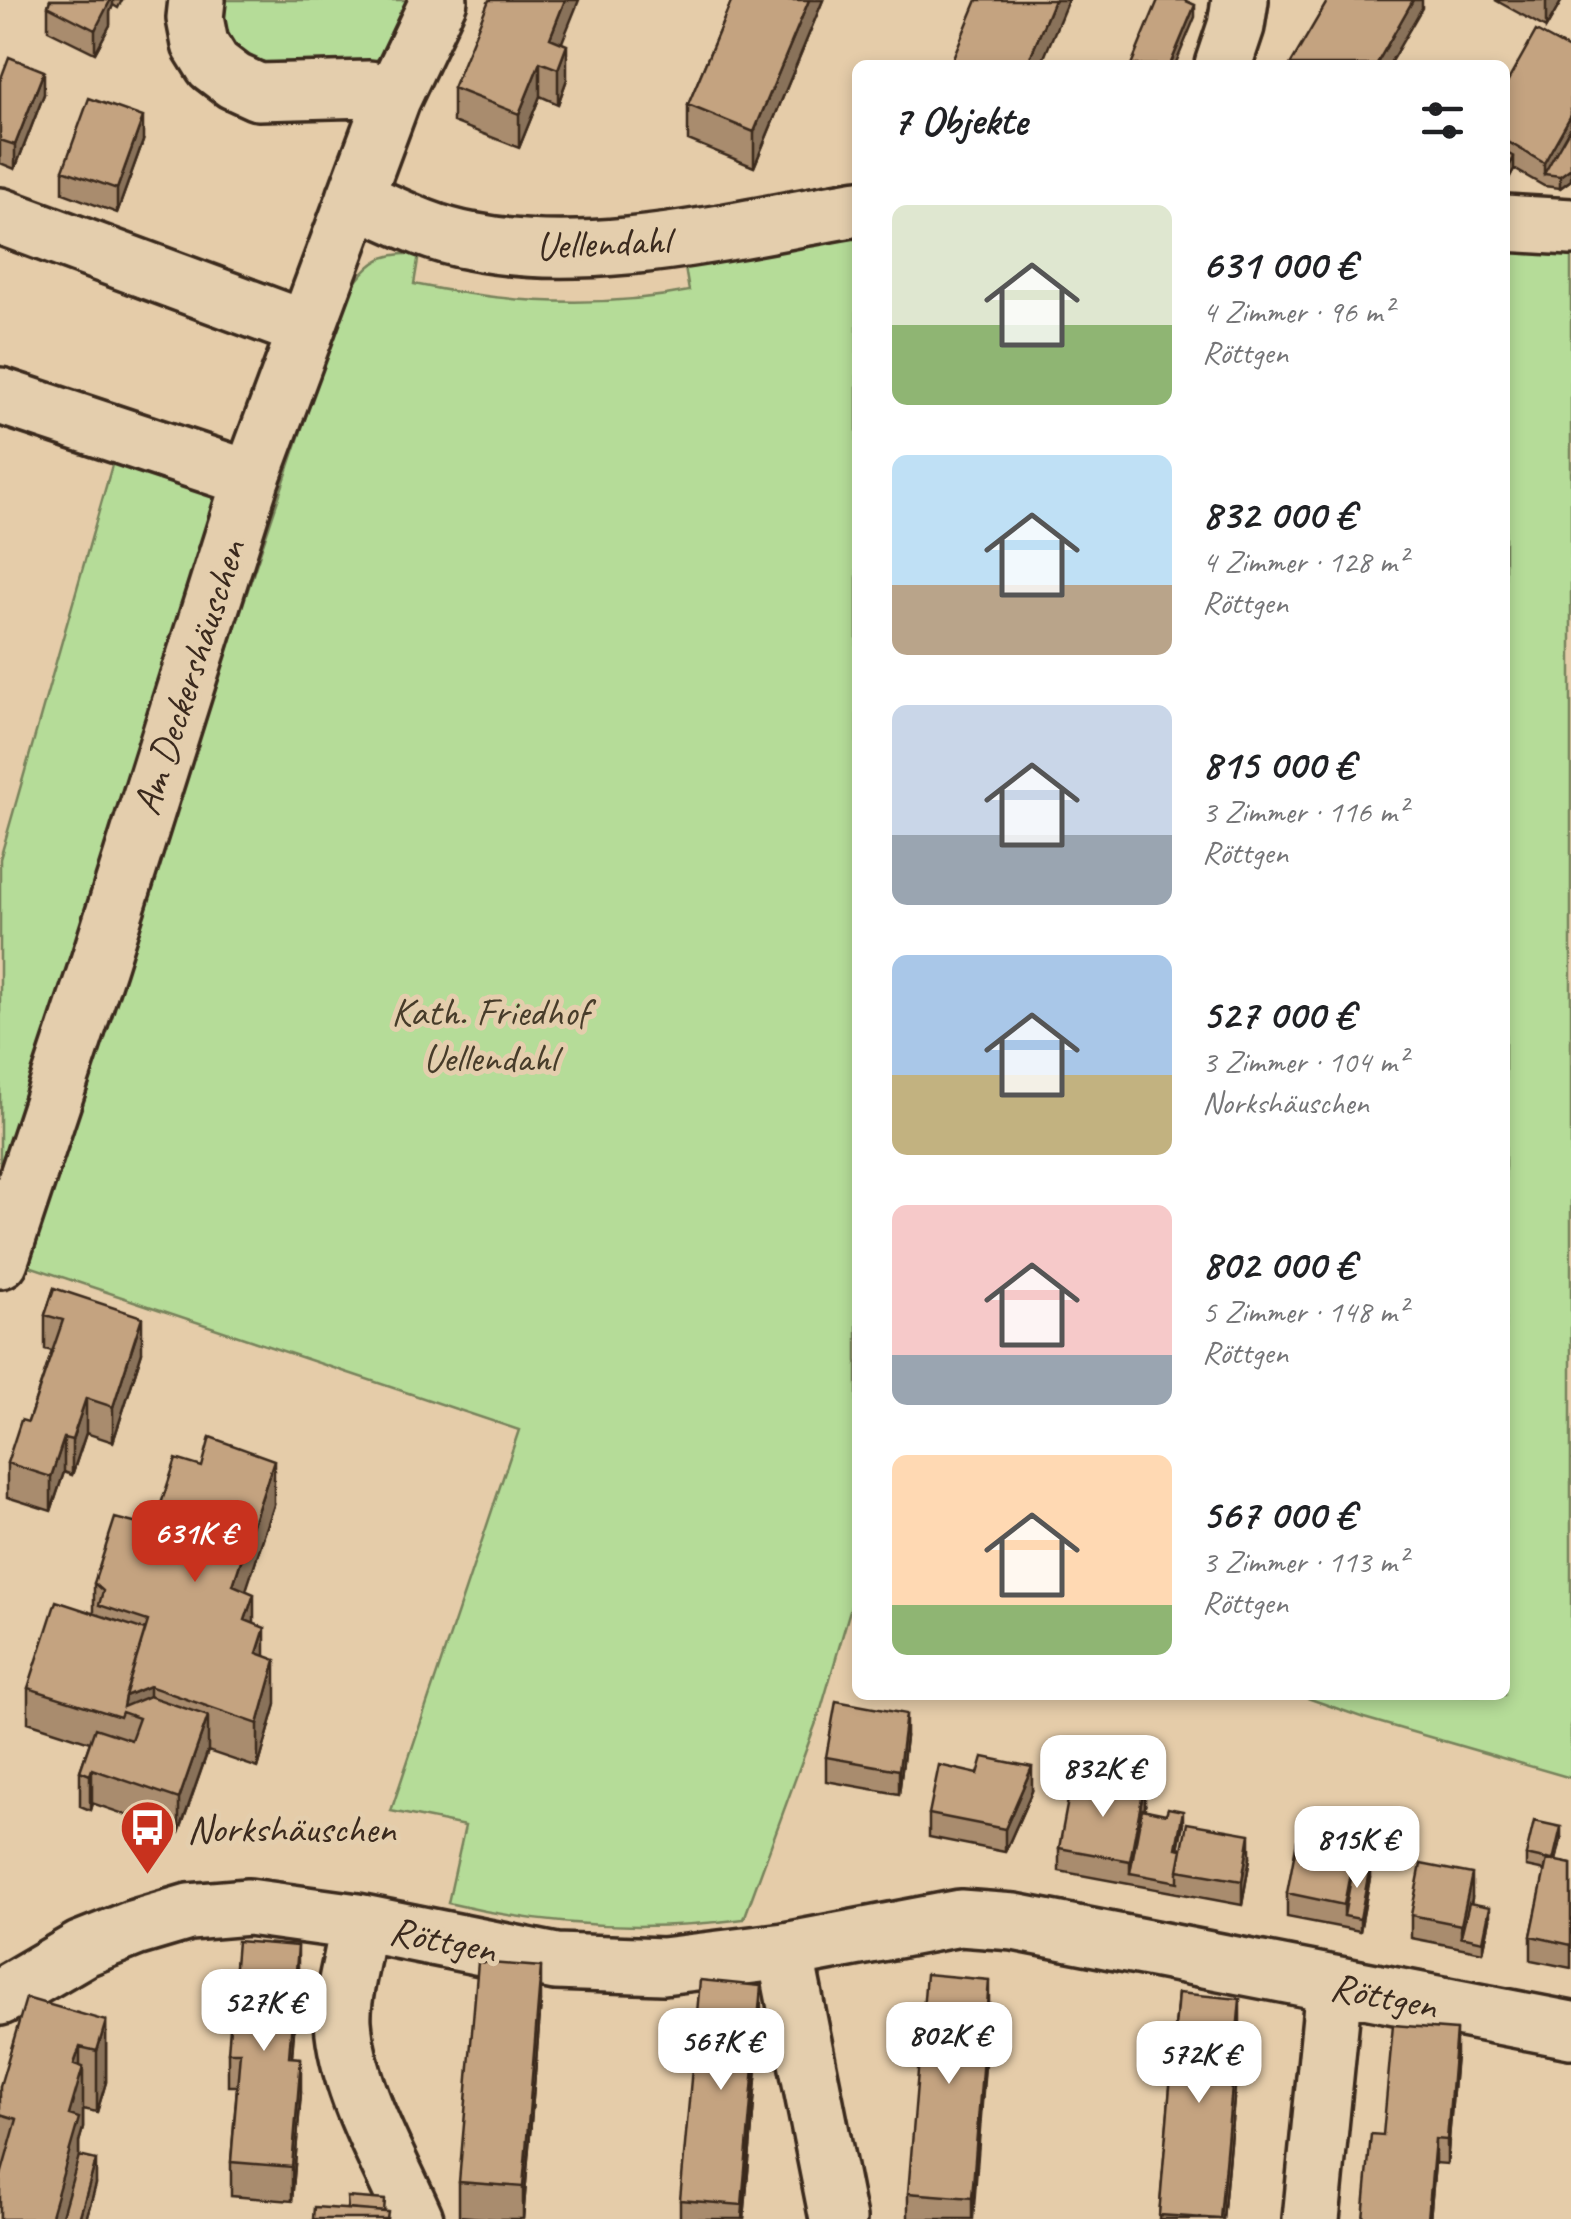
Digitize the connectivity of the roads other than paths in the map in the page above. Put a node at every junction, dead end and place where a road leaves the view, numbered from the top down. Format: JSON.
{"nodes":[{"id":1,"x":197,"y":0,"type":"edge"},
{"id":2,"x":439,"y":0,"type":"edge"},
{"id":3,"x":1240,"y":0,"type":"edge"},
{"id":4,"x":1225,"y":60,"type":"edge"},
{"id":5,"x":392,"y":99,"type":"junction"},
{"id":6,"x":355,"y":198,"type":"junction"},
{"id":7,"x":852,"y":209,"type":"edge"},
{"id":8,"x":0,"y":216,"type":"edge"},
{"id":9,"x":1510,"y":223,"type":"edge"},
{"id":10,"x":1571,"y":227,"type":"edge"},
{"id":11,"x":306,"y":329,"type":"junction"},
{"id":12,"x":0,"y":396,"type":"edge"},
{"id":13,"x":251,"y":480,"type":"junction"},
{"id":14,"x":0,"y":1260,"type":"edge"},
{"id":15,"x":358,"y":1922,"type":"junction"},
{"id":16,"x":785,"y":1951,"type":"junction"},
{"id":17,"x":4,"y":1981,"type":"edge"},
{"id":18,"x":1334,"y":1986,"type":"junction"},
{"id":19,"x":1571,"y":2030,"type":"edge"},
{"id":20,"x":415,"y":2219,"type":"edge"},
{"id":21,"x":838,"y":2219,"type":"edge"},
{"id":22,"x":1311,"y":2219,"type":"edge"}],
"edges":[{"from":1,"to":5,"type":"street"},
{"from":2,"to":5,"type":"street","name":"Am Deckershäuschen"},
{"from":3,"to":4,"type":"street"},
{"from":5,"to":6,"type":"street","name":"Am Deckershäuschen"},
{"from":6,"to":7,"type":"street","name":"Uellendahl"},
{"from":6,"to":11,"type":"street","name":"Am Deckershäuschen"},
{"from":8,"to":11,"type":"street"},
{"from":9,"to":10,"type":"street"},
{"from":11,"to":13,"type":"street","name":"Am Deckershäuschen"},
{"from":12,"to":13,"type":"street"},
{"from":13,"to":14,"type":"street","name":"Am Deckershäuschen"},
{"from":15,"to":16,"type":"street","name":"Röttgen"},
{"from":15,"to":17,"type":"street","name":"Röttgen"},
{"from":15,"to":20,"type":"street"},
{"from":16,"to":18,"type":"street","name":"Röttgen"},
{"from":16,"to":21,"type":"street"},
{"from":18,"to":19,"type":"street","name":"Röttgen"},
{"from":18,"to":22,"type":"street"}]}
